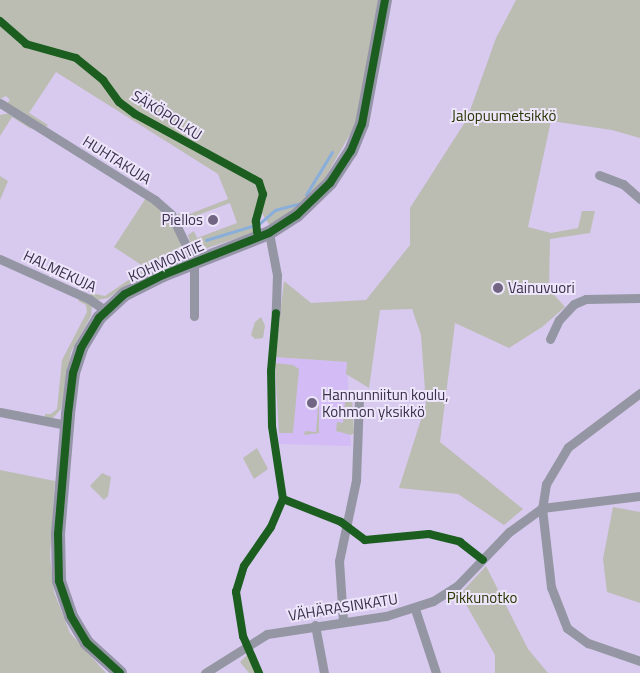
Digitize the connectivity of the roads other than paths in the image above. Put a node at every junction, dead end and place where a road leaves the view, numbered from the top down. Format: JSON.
{"nodes":[{"id":1,"x":385,"y":0,"type":"edge"},
{"id":2,"x":0,"y":103,"type":"edge"},
{"id":3,"x":599,"y":175,"type":"dead end"},
{"id":4,"x":640,"y":199,"type":"edge"},
{"id":5,"x":269,"y":233,"type":"junction"},
{"id":6,"x":0,"y":259,"type":"edge"},
{"id":7,"x":194,"y":262,"type":"junction"},
{"id":8,"x":640,"y":298,"type":"edge"},
{"id":9,"x":106,"y":310,"type":"junction"},
{"id":10,"x":276,"y":313,"type":"dead end"},
{"id":11,"x":194,"y":316,"type":"dead end"},
{"id":12,"x":550,"y":339,"type":"dead end"},
{"id":13,"x":640,"y":393,"type":"edge"},
{"id":14,"x":359,"y":398,"type":"dead end"},
{"id":15,"x":0,"y":412,"type":"edge"},
{"id":16,"x":67,"y":425,"type":"junction"},
{"id":17,"x":640,"y":496,"type":"edge"},
{"id":18,"x":542,"y":508,"type":"junction"},
{"id":19,"x":415,"y":609,"type":"junction"},
{"id":20,"x":343,"y":621,"type":"junction"},
{"id":21,"x":315,"y":625,"type":"junction"},
{"id":22,"x":640,"y":661,"type":"edge"},
{"id":23,"x":120,"y":673,"type":"edge"},
{"id":24,"x":205,"y":673,"type":"edge"},
{"id":25,"x":324,"y":673,"type":"edge"},
{"id":26,"x":436,"y":673,"type":"edge"}],
"edges":[{"from":1,"to":5,"type":"street","name":"KOHMONTIE"},
{"from":2,"to":7,"type":"street","name":"HUHTAKUJA"},
{"from":3,"to":4,"type":"street"},
{"from":5,"to":7,"type":"street","name":"KOHMONTIE"},
{"from":5,"to":10,"type":"street"},
{"from":6,"to":9,"type":"street","name":"HALMEKUJA"},
{"from":7,"to":9,"type":"street","name":"KOHMONTIE"},
{"from":7,"to":11,"type":"street"},
{"from":8,"to":12,"type":"street"},
{"from":9,"to":16,"type":"street","name":"KOHMONTIE"},
{"from":13,"to":18,"type":"street"},
{"from":14,"to":20,"type":"street"},
{"from":15,"to":16,"type":"street"},
{"from":16,"to":23,"type":"street","name":"KOHMONTIE"},
{"from":17,"to":18,"type":"street","name":"VÄHÄRASINKATU"},
{"from":18,"to":19,"type":"street","name":"VÄHÄRASINKATU"},
{"from":18,"to":22,"type":"street"},
{"from":19,"to":20,"type":"street","name":"VÄHÄRASINKATU"},
{"from":19,"to":26,"type":"street"},
{"from":20,"to":21,"type":"street","name":"VÄHÄRASINKATU"},
{"from":21,"to":24,"type":"street","name":"VÄHÄRASINKATU"},
{"from":21,"to":25,"type":"street"}]}
